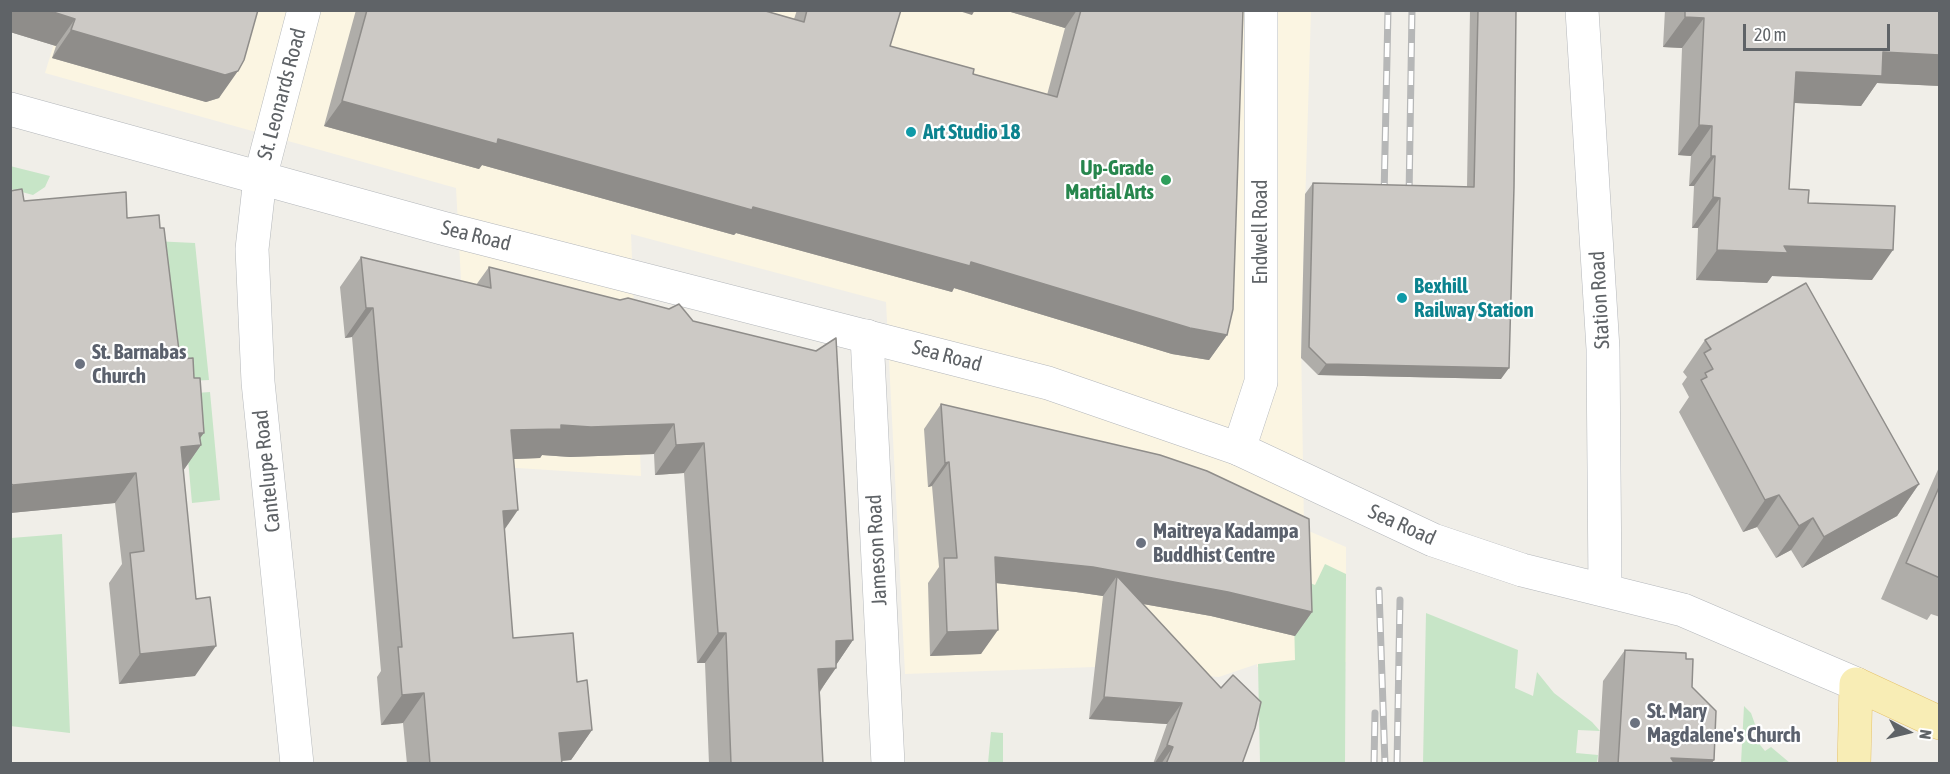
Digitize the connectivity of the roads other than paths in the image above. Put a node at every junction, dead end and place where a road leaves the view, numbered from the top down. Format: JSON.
{"nodes":[{"id":1,"x":304,"y":10,"type":"edge"},
{"id":2,"x":1261,"y":10,"type":"edge"},
{"id":3,"x":1582,"y":10,"type":"edge"},
{"id":4,"x":10,"y":109,"type":"edge"},
{"id":5,"x":260,"y":178,"type":"junction"},
{"id":6,"x":867,"y":336,"type":"junction"},
{"id":7,"x":1239,"y":449,"type":"junction"},
{"id":8,"x":1605,"y":589,"type":"junction"},
{"id":9,"x":1856,"y":684,"type":"junction"},
{"id":10,"x":1940,"y":723,"type":"edge"},
{"id":11,"x":297,"y":764,"type":"edge"},
{"id":12,"x":888,"y":764,"type":"edge"},
{"id":13,"x":1854,"y":764,"type":"edge"}],
"edges":[{"from":1,"to":5,"type":"street","name":"St. Leonards Road"},
{"from":2,"to":7,"type":"street","name":"Endwell Road"},
{"from":3,"to":8,"type":"street","name":"Station Road"},
{"from":4,"to":5,"type":"street","name":"Sea Road"},
{"from":5,"to":6,"type":"street","name":"Sea Road"},
{"from":5,"to":11,"type":"street","name":"Cantelupe Road"},
{"from":6,"to":7,"type":"street","name":"Sea Road"},
{"from":6,"to":12,"type":"street","name":"Jameson Road"},
{"from":7,"to":8,"type":"street","name":"Sea Road"},
{"from":8,"to":9,"type":"street","name":"Sea Road"},
{"from":9,"to":10,"type":"main road"},
{"from":9,"to":13,"type":"main road"}]}
